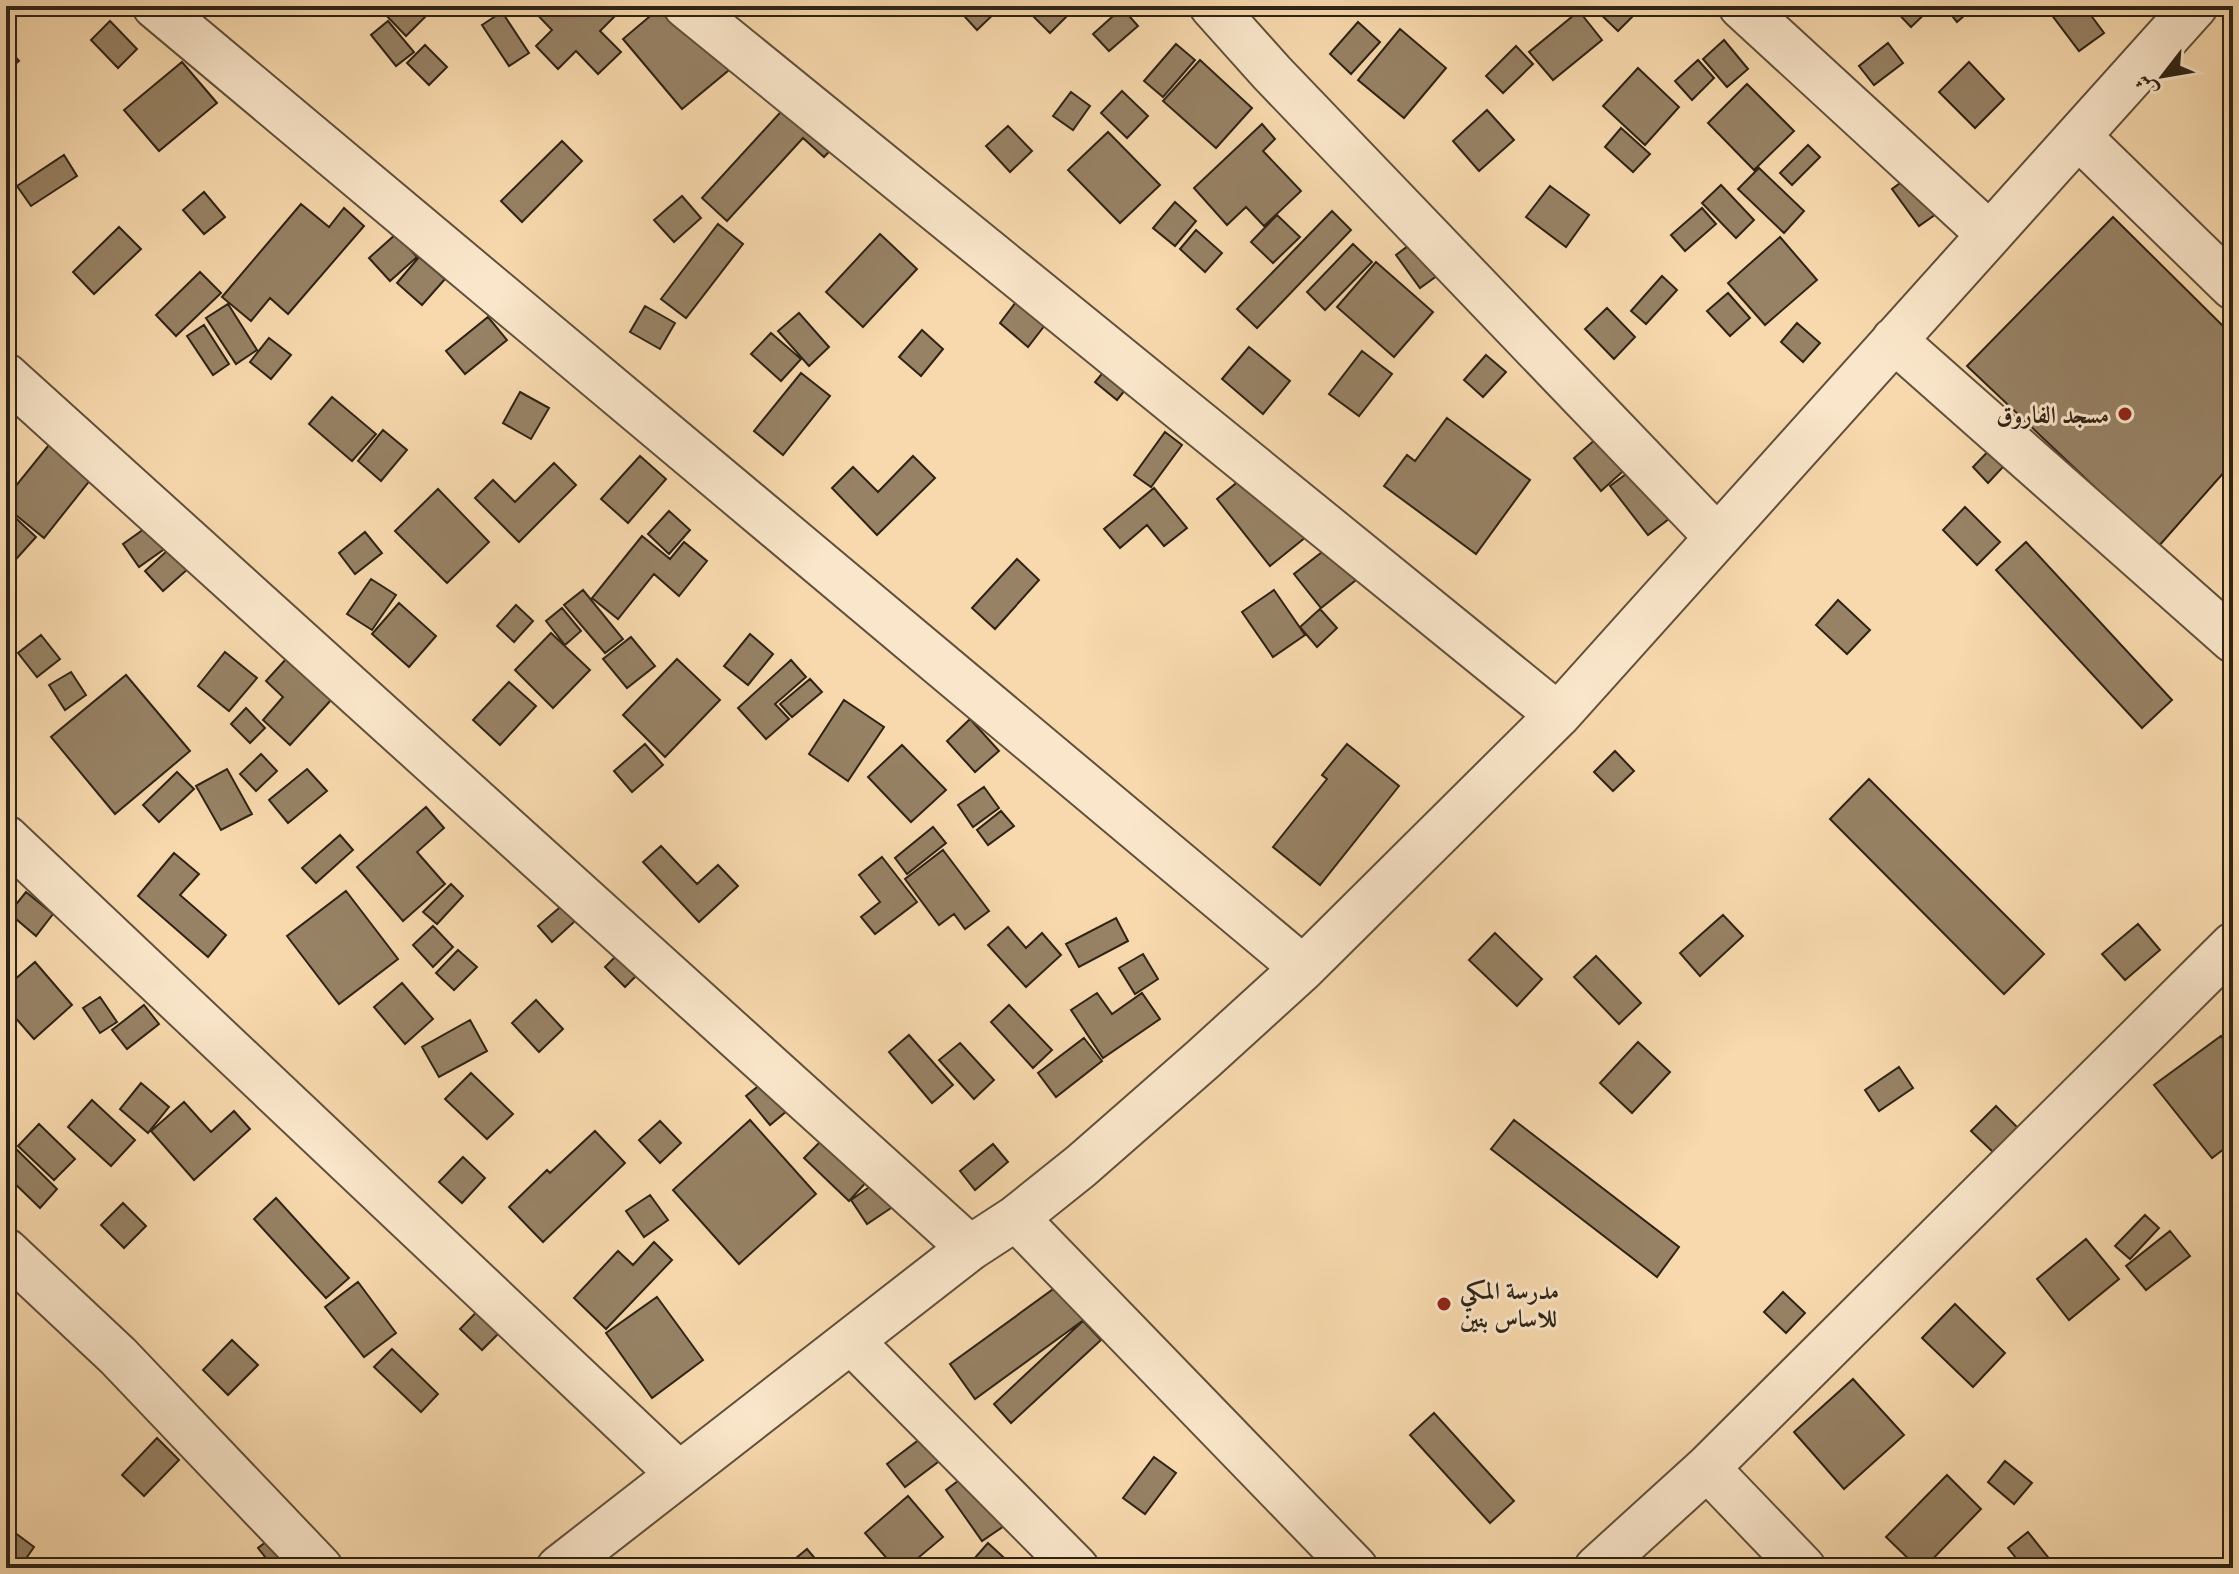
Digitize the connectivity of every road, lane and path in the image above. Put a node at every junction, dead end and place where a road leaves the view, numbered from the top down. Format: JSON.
{"nodes":[{"id":1,"x":155,"y":6,"type":"edge"},
{"id":2,"x":686,"y":6,"type":"edge"},
{"id":3,"x":1212,"y":6,"type":"edge"},
{"id":4,"x":1741,"y":6,"type":"edge"},
{"id":5,"x":2195,"y":6,"type":"edge"},
{"id":6,"x":2079,"y":137,"type":"junction"},
{"id":7,"x":1989,"y":234,"type":"junction"},
{"id":8,"x":2233,"y":287,"type":"edge"},
{"id":9,"x":1894,"y":340,"type":"junction"},
{"id":10,"x":6,"y":376,"type":"edge"},
{"id":11,"x":1717,"y":537,"type":"junction"},
{"id":12,"x":2233,"y":640,"type":"edge"},
{"id":13,"x":1558,"y":715,"type":"junction"},
{"id":14,"x":6,"y":838,"type":"edge"},
{"id":15,"x":2228,"y":961,"type":"edge"},
{"id":16,"x":1303,"y":968,"type":"junction"},
{"id":17,"x":1016,"y":1218,"type":"junction"},
{"id":18,"x":970,"y":1248,"type":"junction"},
{"id":19,"x":6,"y":1251,"type":"edge"},
{"id":20,"x":851,"y":1341,"type":"junction"},
{"id":21,"x":1707,"y":1468,"type":"junction"},
{"id":22,"x":679,"y":1474,"type":"junction"},
{"id":23,"x":587,"y":1561,"type":"edge"},
{"id":24,"x":320,"y":1568,"type":"edge"},
{"id":25,"x":1076,"y":1568,"type":"edge"},
{"id":26,"x":1355,"y":1568,"type":"edge"},
{"id":27,"x":1597,"y":1568,"type":"edge"},
{"id":28,"x":1803,"y":1568,"type":"edge"}],
"edges":[{"from":1,"to":16,"type":"street"},
{"from":2,"to":13,"type":"street"},
{"from":3,"to":11,"type":"street"},
{"from":4,"to":7,"type":"street"},
{"from":5,"to":6,"type":"street"},
{"from":6,"to":7,"type":"street"},
{"from":6,"to":8,"type":"street"},
{"from":7,"to":9,"type":"street"},
{"from":9,"to":11,"type":"street"},
{"from":9,"to":12,"type":"street"},
{"from":10,"to":18,"type":"street"},
{"from":11,"to":13,"type":"street"},
{"from":13,"to":16,"type":"street"},
{"from":14,"to":22,"type":"street"},
{"from":15,"to":21,"type":"street"},
{"from":16,"to":17,"type":"street"},
{"from":17,"to":18,"type":"street"},
{"from":17,"to":26,"type":"street"},
{"from":18,"to":20,"type":"street"},
{"from":19,"to":24,"type":"street"},
{"from":20,"to":22,"type":"street"},
{"from":20,"to":25,"type":"street"},
{"from":21,"to":27,"type":"street"},
{"from":21,"to":28,"type":"street"},
{"from":22,"to":23,"type":"street"}]}
